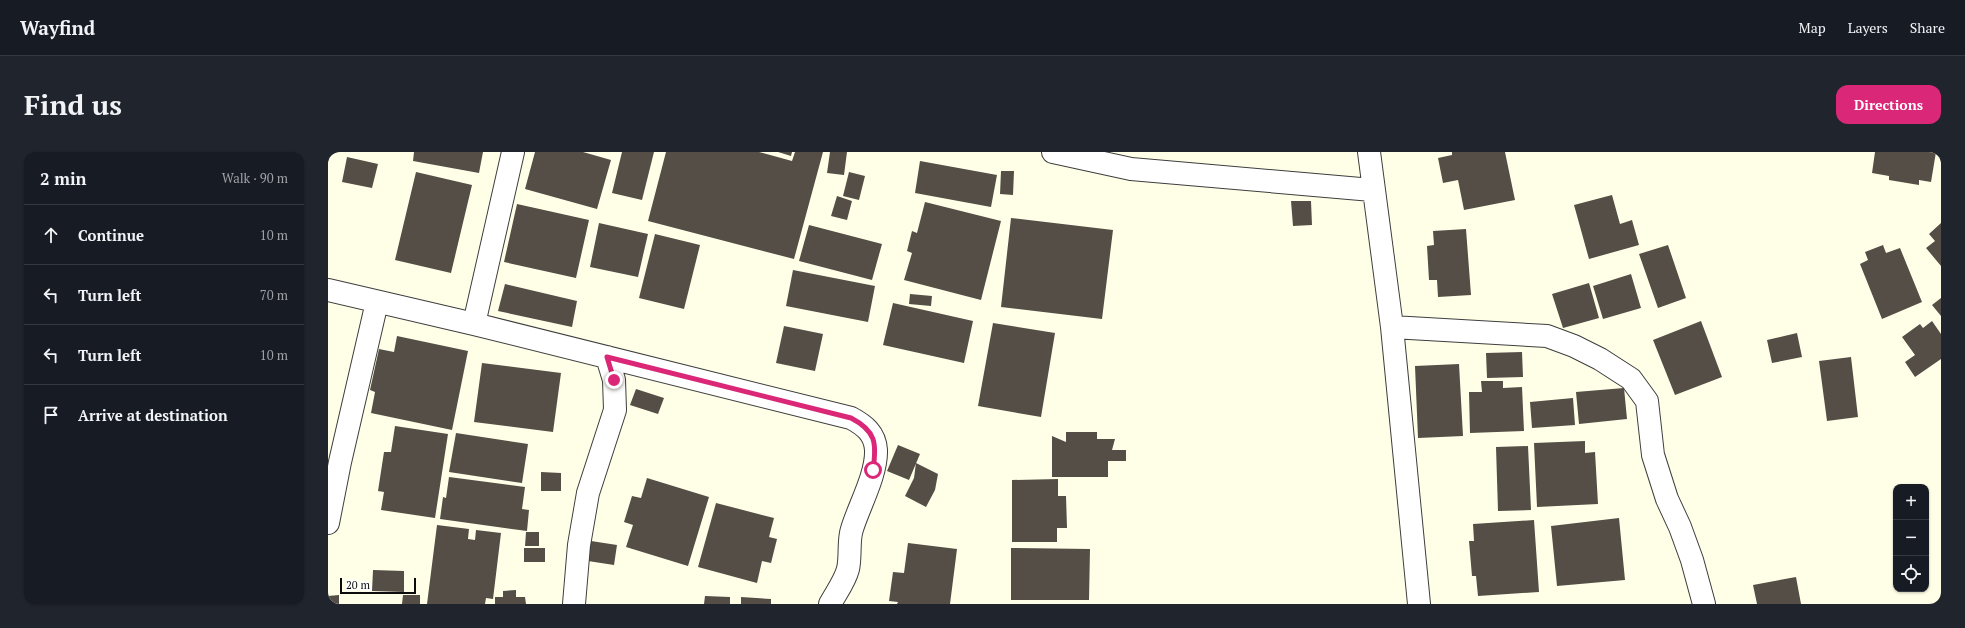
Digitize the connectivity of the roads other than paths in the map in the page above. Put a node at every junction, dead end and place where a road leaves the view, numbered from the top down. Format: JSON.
{"nodes":[{"id":1,"x":513,"y":152,"type":"edge"},
{"id":2,"x":1053,"y":152,"type":"edge"},
{"id":3,"x":1369,"y":152,"type":"edge"},
{"id":4,"x":1372,"y":190,"type":"junction"},
{"id":5,"x":328,"y":290,"type":"edge"},
{"id":6,"x":377,"y":302,"type":"junction"},
{"id":7,"x":474,"y":324,"type":"junction"},
{"id":8,"x":1392,"y":327,"type":"junction"},
{"id":9,"x":607,"y":357,"type":"junction"},
{"id":10,"x":328,"y":523,"type":"edge"},
{"id":11,"x":574,"y":604,"type":"edge"},
{"id":12,"x":830,"y":604,"type":"edge"},
{"id":13,"x":1419,"y":604,"type":"edge"},
{"id":14,"x":1704,"y":604,"type":"edge"}],
"edges":[{"from":1,"to":7,"type":"street"},
{"from":2,"to":4,"type":"street"},
{"from":3,"to":4,"type":"street"},
{"from":4,"to":8,"type":"street"},
{"from":5,"to":6,"type":"street"},
{"from":6,"to":7,"type":"street"},
{"from":6,"to":10,"type":"street"},
{"from":7,"to":9,"type":"street"},
{"from":8,"to":13,"type":"street"},
{"from":8,"to":14,"type":"street"},
{"from":9,"to":11,"type":"street"},
{"from":9,"to":12,"type":"street"}]}
